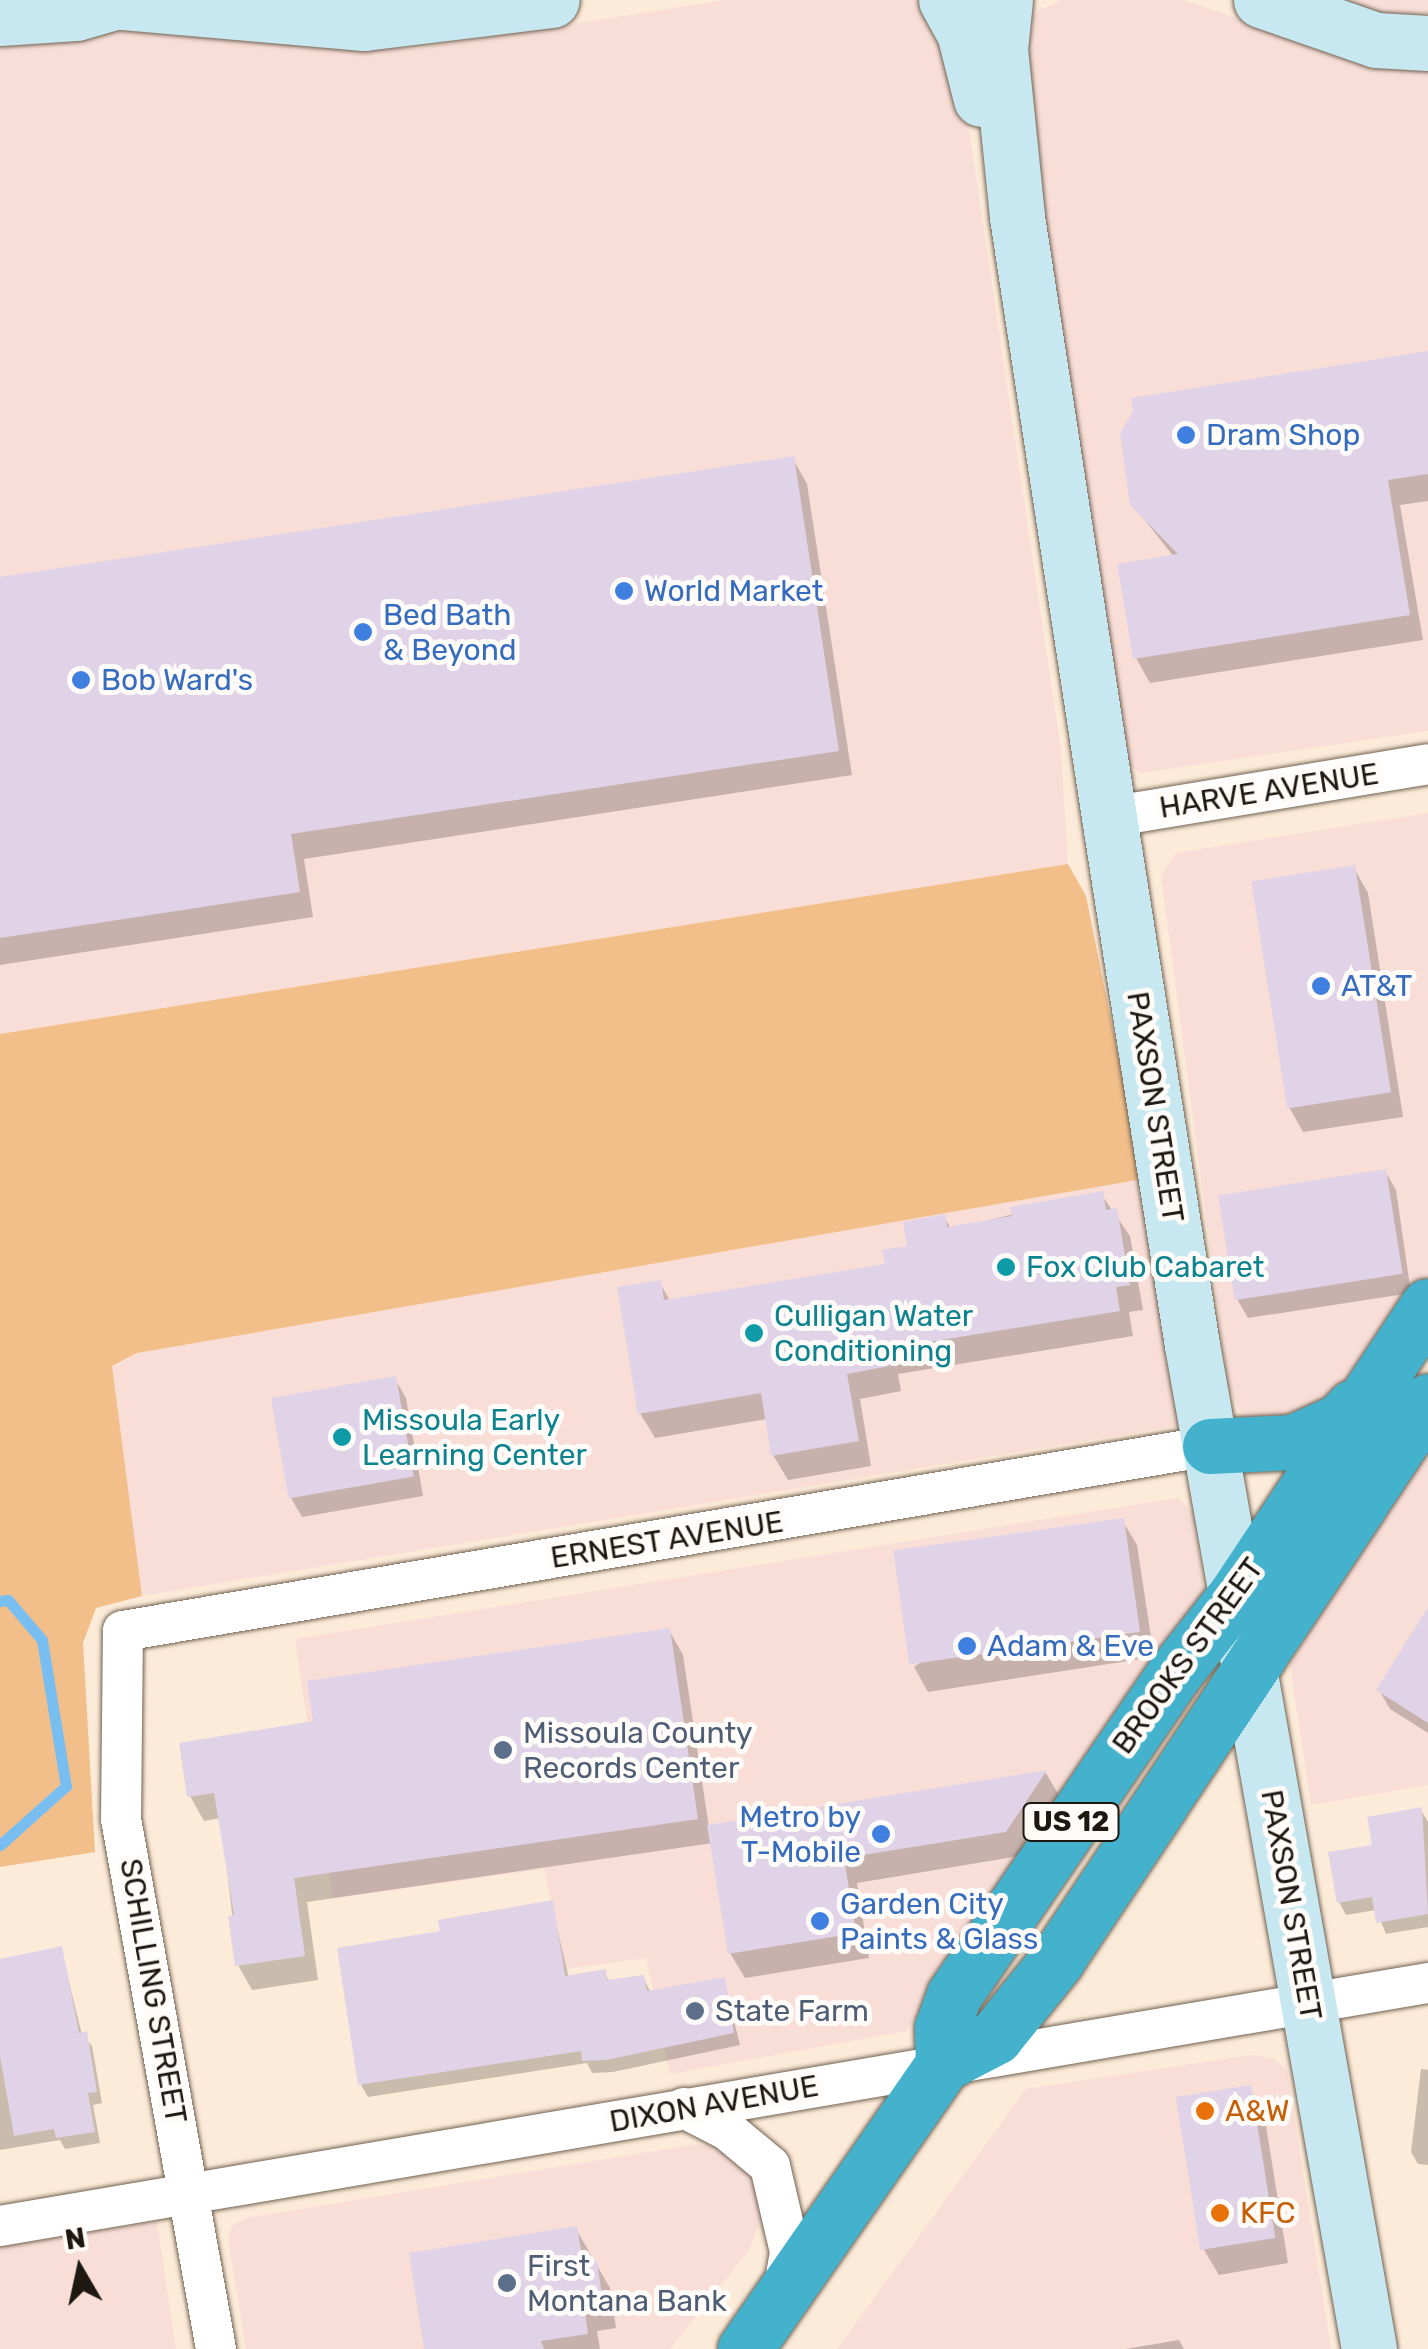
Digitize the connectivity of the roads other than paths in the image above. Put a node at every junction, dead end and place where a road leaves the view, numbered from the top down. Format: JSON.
{"nodes":[{"id":1,"x":552,"y":0,"type":"edge"},
{"id":2,"x":946,"y":0,"type":"edge"},
{"id":3,"x":1004,"y":0,"type":"edge"},
{"id":4,"x":1261,"y":0,"type":"edge"},
{"id":5,"x":118,"y":4,"type":"edge"},
{"id":6,"x":0,"y":18,"type":"edge"},
{"id":7,"x":1428,"y":43,"type":"edge"},
{"id":8,"x":1016,"y":216,"type":"junction"},
{"id":9,"x":1428,"y":764,"type":"edge"},
{"id":10,"x":1110,"y":817,"type":"junction"},
{"id":11,"x":1428,"y":1306,"type":"edge"},
{"id":12,"x":1376,"y":1382,"type":"junction"},
{"id":13,"x":1420,"y":1423,"type":"edge"},
{"id":14,"x":1210,"y":1446,"type":"junction"},
{"id":15,"x":1236,"y":1596,"type":"junction"},
{"id":16,"x":124,"y":1630,"type":"joint"},
{"id":17,"x":1250,"y":1664,"type":"junction"},
{"id":18,"x":1428,"y":1984,"type":"edge"},
{"id":19,"x":1307,"y":2002,"type":"junction"},
{"id":20,"x":944,"y":2064,"type":"junction"},
{"id":21,"x":684,"y":2108,"type":"junction"},
{"id":22,"x":190,"y":2194,"type":"junction"},
{"id":23,"x":0,"y":2226,"type":"edge"},
{"id":24,"x":782,"y":2297,"type":"junction"},
{"id":25,"x":216,"y":2349,"type":"edge"},
{"id":26,"x":745,"y":2349,"type":"edge"},
{"id":27,"x":1369,"y":2349,"type":"edge"}],
"edges":[{"from":1,"to":5,"type":"street"},
{"from":2,"to":8,"type":"street","name":"PAXSON STREET"},
{"from":3,"to":8,"type":"street","name":"PAXSON STREET"},
{"from":4,"to":7,"type":"street"},
{"from":5,"to":6,"type":"street"},
{"from":8,"to":10,"type":"street","name":"PAXSON STREET"},
{"from":9,"to":10,"type":"street","name":"HARVE AVENUE"},
{"from":10,"to":14,"type":"street","name":"PAXSON STREET"},
{"from":11,"to":12,"type":"highway","name":"BROOKS STREET","number":"US 12"},
{"from":12,"to":14,"type":"highway"},
{"from":12,"to":15,"type":"highway","name":"BROOKS STREET","number":"US 12"},
{"from":13,"to":17,"type":"highway","name":"BROOKS STREET","number":"US 12"},
{"from":14,"to":15,"type":"street","name":"PAXSON STREET"},
{"from":14,"to":16,"type":"street","name":"ERNEST AVENUE"},
{"from":15,"to":17,"type":"street","name":"PAXSON STREET"},
{"from":15,"to":20,"type":"highway","name":"BROOKS STREET","number":"US 12"},
{"from":16,"to":22,"type":"street","name":"SCHILLING STREET"},
{"from":17,"to":19,"type":"street","name":"PAXSON STREET"},
{"from":17,"to":20,"type":"highway","name":"BROOKS STREET","number":"US 12"},
{"from":18,"to":19,"type":"street","name":"DIXON AVENUE"},
{"from":19,"to":20,"type":"street","name":"DIXON AVENUE"},
{"from":19,"to":27,"type":"street","name":"PAXSON STREET"},
{"from":20,"to":21,"type":"street","name":"DIXON AVENUE"},
{"from":20,"to":24,"type":"highway","name":"BROOKS STREET","number":"US 12"},
{"from":21,"to":22,"type":"street","name":"DIXON AVENUE"},
{"from":21,"to":24,"type":"street"},
{"from":22,"to":23,"type":"street","name":"DIXON AVENUE"},
{"from":22,"to":25,"type":"street","name":"SCHILLING STREET"},
{"from":24,"to":26,"type":"highway","name":"BROOKS STREET","number":"US 12"}]}
